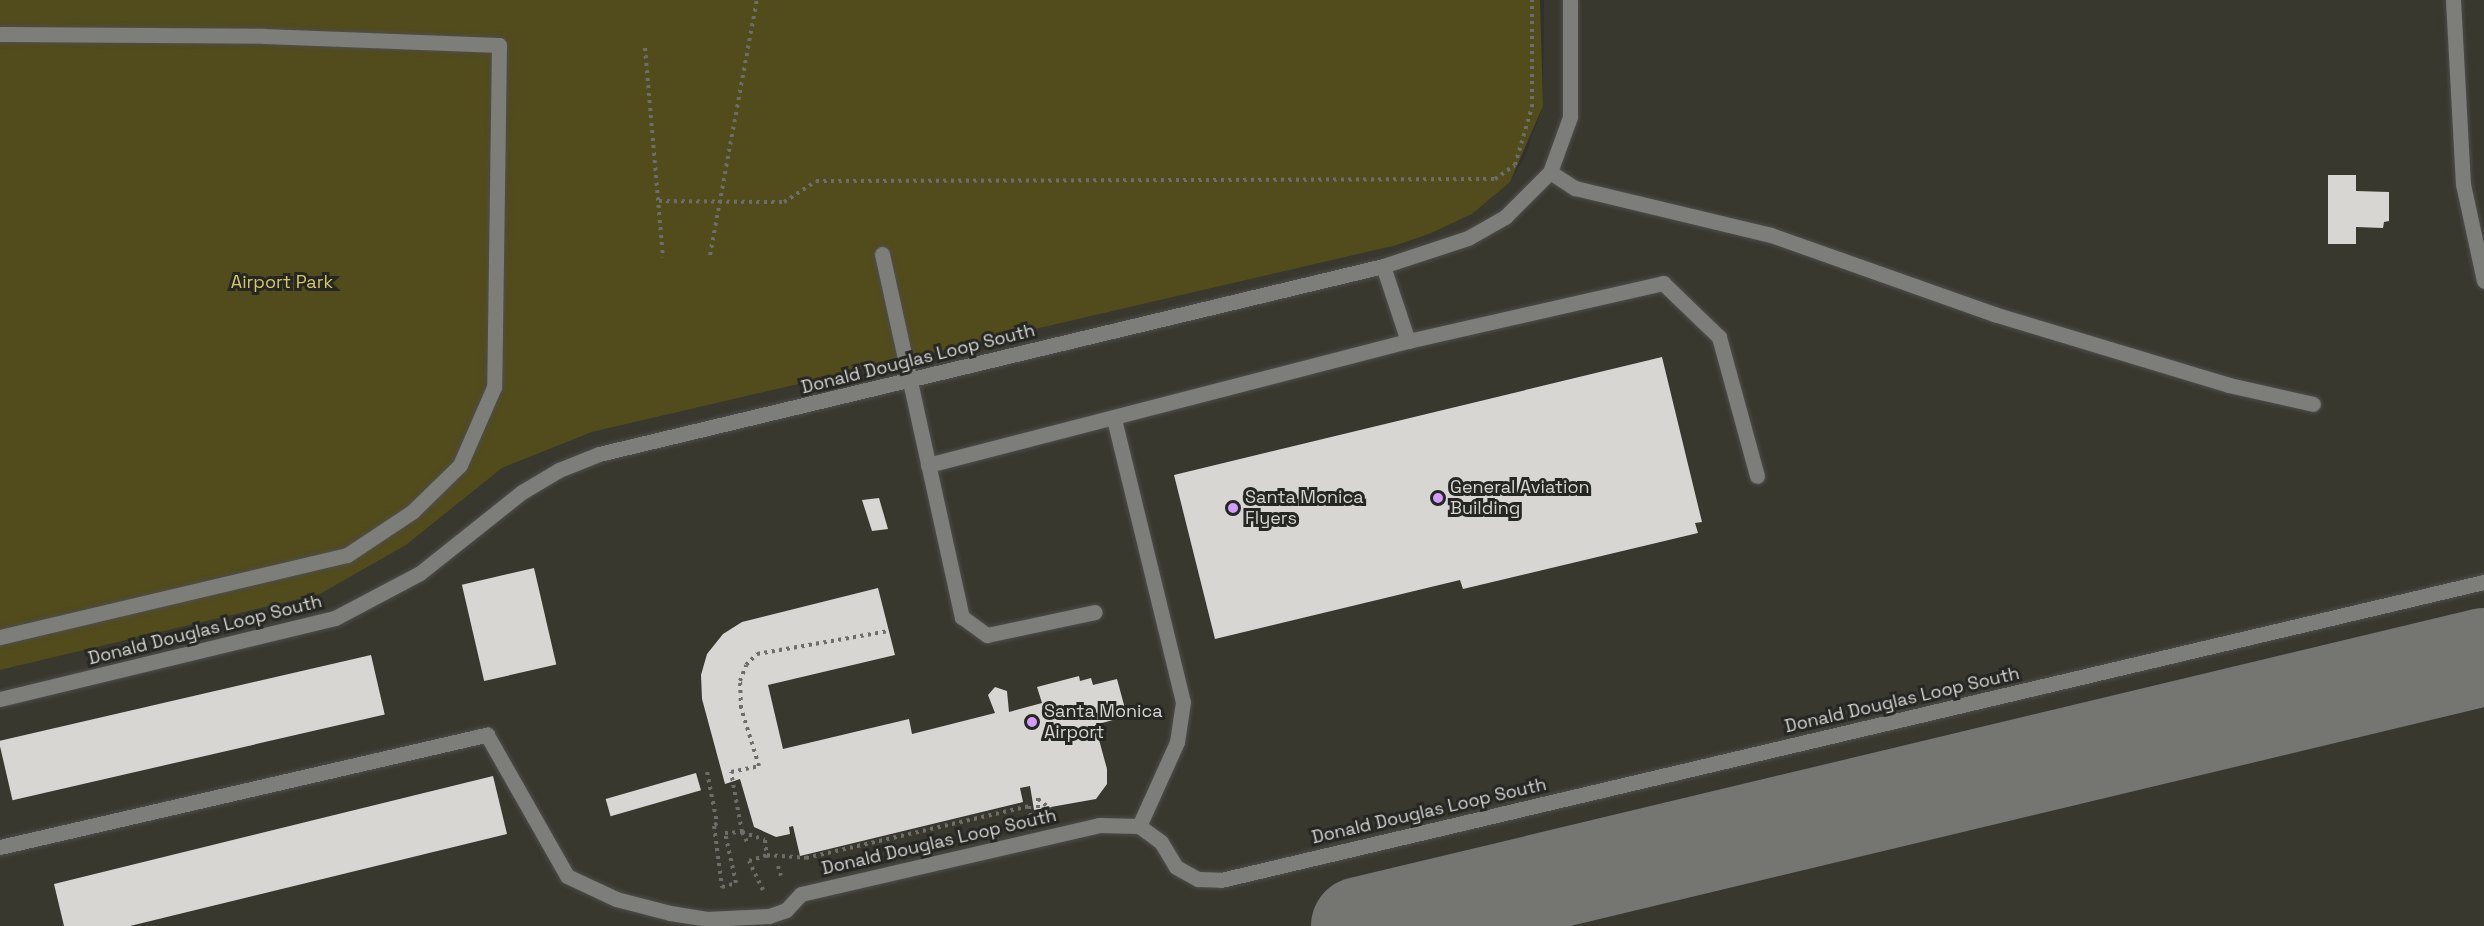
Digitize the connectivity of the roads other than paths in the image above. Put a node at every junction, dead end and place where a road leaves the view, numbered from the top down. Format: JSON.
{"nodes":[{"id":1,"x":1570,"y":0,"type":"edge"},
{"id":2,"x":2453,"y":0,"type":"edge"},
{"id":3,"x":0,"y":34,"type":"edge"},
{"id":4,"x":1550,"y":172,"type":"junction"},
{"id":5,"x":882,"y":254,"type":"dead end"},
{"id":6,"x":1383,"y":266,"type":"junction"},
{"id":7,"x":2484,"y":281,"type":"edge"},
{"id":8,"x":1408,"y":341,"type":"junction"},
{"id":9,"x":910,"y":382,"type":"junction"},
{"id":10,"x":2313,"y":404,"type":"dead end"},
{"id":11,"x":1114,"y":419,"type":"junction"},
{"id":12,"x":928,"y":465,"type":"junction"},
{"id":13,"x":1756,"y":476,"type":"dead end"},
{"id":14,"x":2484,"y":582,"type":"edge"},
{"id":15,"x":1095,"y":612,"type":"dead end"},
{"id":16,"x":0,"y":638,"type":"edge"},
{"id":17,"x":0,"y":699,"type":"edge"},
{"id":18,"x":1139,"y":826,"type":"junction"},
{"id":19,"x":0,"y":847,"type":"edge"}],
"edges":[{"from":1,"to":4,"type":"street","name":"Donald Douglas Loop South"},
{"from":2,"to":7,"type":"street"},
{"from":3,"to":16,"type":"street"},
{"from":4,"to":6,"type":"street","name":"Donald Douglas Loop South"},
{"from":4,"to":10,"type":"street"},
{"from":5,"to":9,"type":"street"},
{"from":6,"to":8,"type":"street"},
{"from":6,"to":9,"type":"street","name":"Donald Douglas Loop South"},
{"from":8,"to":11,"type":"street"},
{"from":8,"to":13,"type":"street"},
{"from":9,"to":12,"type":"street"},
{"from":9,"to":17,"type":"street","name":"Donald Douglas Loop South"},
{"from":11,"to":12,"type":"street"},
{"from":11,"to":18,"type":"street"},
{"from":12,"to":15,"type":"street"},
{"from":14,"to":18,"type":"street","name":"Donald Douglas Loop South"},
{"from":18,"to":19,"type":"street","name":"Donald Douglas Loop South"}]}
